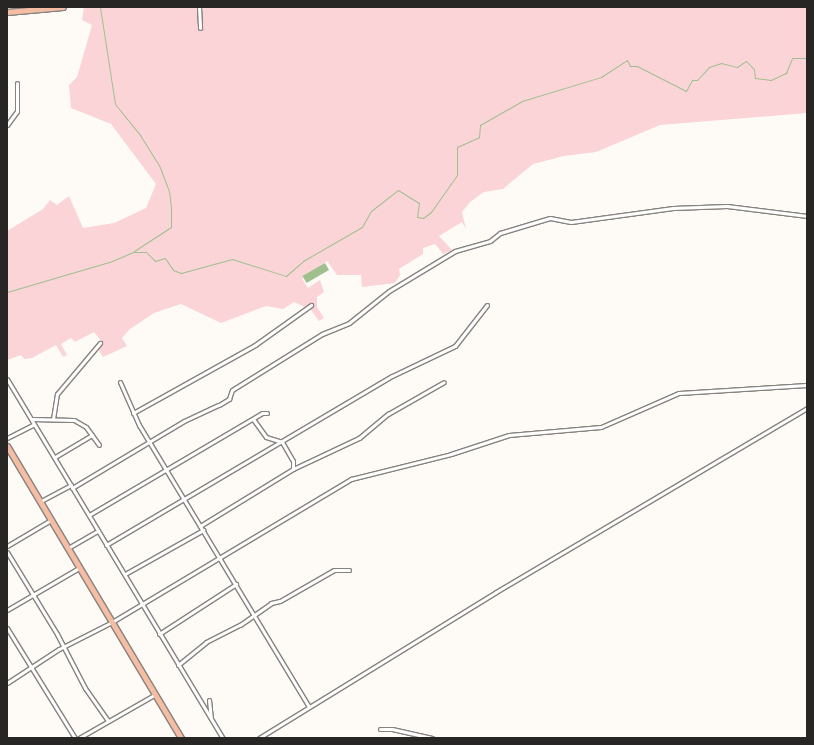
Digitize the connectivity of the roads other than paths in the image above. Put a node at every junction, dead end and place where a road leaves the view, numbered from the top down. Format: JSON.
{"nodes":[{"id":1,"x":63,"y":7,"type":"edge"},
{"id":2,"x":199,"y":7,"type":"edge"},
{"id":3,"x":7,"y":12,"type":"edge"},
{"id":4,"x":200,"y":28,"type":"dead end"},
{"id":5,"x":18,"y":83,"type":"dead end"},
{"id":6,"x":7,"y":125,"type":"edge"},
{"id":7,"x":807,"y":216,"type":"edge"},
{"id":8,"x":311,"y":305,"type":"dead end"},
{"id":9,"x":487,"y":306,"type":"dead end"},
{"id":10,"x":100,"y":343,"type":"dead end"},
{"id":11,"x":7,"y":380,"type":"edge"},
{"id":12,"x":120,"y":382,"type":"dead end"},
{"id":13,"x":444,"y":382,"type":"dead end"},
{"id":14,"x":807,"y":385,"type":"edge"},
{"id":15,"x":807,"y":408,"type":"edge"},
{"id":16,"x":133,"y":413,"type":"junction"},
{"id":17,"x":267,"y":413,"type":"dead end"},
{"id":18,"x":32,"y":419,"type":"junction"},
{"id":19,"x":53,"y":419,"type":"junction"},
{"id":20,"x":254,"y":419,"type":"junction"},
{"id":21,"x":33,"y":425,"type":"junction"},
{"id":22,"x":92,"y":435,"type":"junction"},
{"id":23,"x":7,"y":438,"type":"edge"},
{"id":24,"x":150,"y":441,"type":"junction"},
{"id":25,"x":282,"y":442,"type":"junction"},
{"id":26,"x":99,"y":444,"type":"dead end"},
{"id":27,"x":7,"y":446,"type":"edge"},
{"id":28,"x":55,"y":457,"type":"junction"},
{"id":29,"x":166,"y":469,"type":"junction"},
{"id":30,"x":293,"y":469,"type":"junction"},
{"id":31,"x":71,"y":486,"type":"junction"},
{"id":32,"x":185,"y":499,"type":"junction"},
{"id":33,"x":41,"y":501,"type":"junction"},
{"id":34,"x":88,"y":515,"type":"junction"},
{"id":35,"x":51,"y":520,"type":"junction"},
{"id":36,"x":200,"y":526,"type":"junction"},
{"id":37,"x":203,"y":530,"type":"junction"},
{"id":38,"x":98,"y":531,"type":"junction"},
{"id":39,"x":106,"y":545,"type":"junction"},
{"id":40,"x":7,"y":546,"type":"edge"},
{"id":41,"x":68,"y":548,"type":"junction"},
{"id":42,"x":7,"y":552,"type":"edge"},
{"id":43,"x":220,"y":559,"type":"junction"},
{"id":44,"x":79,"y":568,"type":"junction"},
{"id":45,"x":349,"y":570,"type":"dead end"},
{"id":46,"x":125,"y":574,"type":"junction"},
{"id":47,"x":236,"y":584,"type":"junction"},
{"id":48,"x":33,"y":595,"type":"junction"},
{"id":49,"x":142,"y":602,"type":"junction"},
{"id":50,"x":7,"y":610,"type":"edge"},
{"id":51,"x":253,"y":614,"type":"junction"},
{"id":52,"x":112,"y":622,"type":"junction"},
{"id":53,"x":7,"y":628,"type":"edge"},
{"id":54,"x":159,"y":634,"type":"junction"},
{"id":55,"x":64,"y":647,"type":"junction"},
{"id":56,"x":178,"y":665,"type":"junction"},
{"id":57,"x":31,"y":667,"type":"junction"},
{"id":58,"x":7,"y":683,"type":"edge"},
{"id":59,"x":154,"y":695,"type":"junction"},
{"id":60,"x":208,"y":700,"type":"dead end"},
{"id":61,"x":309,"y":707,"type":"junction"},
{"id":62,"x":107,"y":720,"type":"junction"},
{"id":63,"x":212,"y":720,"type":"junction"},
{"id":64,"x":380,"y":729,"type":"dead end"},
{"id":65,"x":75,"y":738,"type":"edge"},
{"id":66,"x":79,"y":738,"type":"edge"},
{"id":67,"x":181,"y":738,"type":"edge"},
{"id":68,"x":224,"y":738,"type":"edge"},
{"id":69,"x":259,"y":738,"type":"edge"},
{"id":70,"x":432,"y":738,"type":"edge"}],
"edges":[{"from":1,"to":3,"type":"main road"},
{"from":2,"to":4,"type":"street"},
{"from":5,"to":6,"type":"street"},
{"from":7,"to":24,"type":"street"},
{"from":8,"to":16,"type":"street"},
{"from":9,"to":25,"type":"street"},
{"from":10,"to":19,"type":"street"},
{"from":11,"to":18,"type":"street"},
{"from":12,"to":16,"type":"street"},
{"from":13,"to":30,"type":"street"},
{"from":14,"to":43,"type":"street"},
{"from":15,"to":61,"type":"street"},
{"from":16,"to":24,"type":"street"},
{"from":17,"to":20,"type":"street"},
{"from":18,"to":19,"type":"street"},
{"from":18,"to":21,"type":"street"},
{"from":19,"to":22,"type":"street"},
{"from":20,"to":25,"type":"street"},
{"from":20,"to":29,"type":"street"},
{"from":21,"to":23,"type":"street"},
{"from":21,"to":28,"type":"street"},
{"from":22,"to":26,"type":"street"},
{"from":22,"to":28,"type":"street"},
{"from":24,"to":29,"type":"street"},
{"from":24,"to":31,"type":"street"},
{"from":25,"to":30,"type":"street"},
{"from":25,"to":32,"type":"street"},
{"from":27,"to":33,"type":"main road"},
{"from":28,"to":31,"type":"street"},
{"from":29,"to":32,"type":"street"},
{"from":29,"to":34,"type":"street"},
{"from":30,"to":36,"type":"street"},
{"from":31,"to":33,"type":"street"},
{"from":31,"to":34,"type":"street"},
{"from":32,"to":36,"type":"street"},
{"from":32,"to":39,"type":"street"},
{"from":33,"to":35,"type":"main road"},
{"from":34,"to":38,"type":"street"},
{"from":35,"to":40,"type":"street"},
{"from":35,"to":41,"type":"main road"},
{"from":36,"to":37,"type":"street"},
{"from":37,"to":43,"type":"street"},
{"from":37,"to":46,"type":"street"},
{"from":38,"to":39,"type":"street"},
{"from":38,"to":41,"type":"street"},
{"from":39,"to":46,"type":"street"},
{"from":41,"to":44,"type":"main road"},
{"from":42,"to":48,"type":"street"},
{"from":43,"to":47,"type":"street"},
{"from":43,"to":49,"type":"street"},
{"from":44,"to":48,"type":"street"},
{"from":44,"to":52,"type":"main road"},
{"from":45,"to":51,"type":"street"},
{"from":46,"to":49,"type":"street"},
{"from":47,"to":51,"type":"street"},
{"from":47,"to":54,"type":"street"},
{"from":48,"to":50,"type":"street"},
{"from":48,"to":55,"type":"street"},
{"from":49,"to":52,"type":"street"},
{"from":49,"to":54,"type":"street"},
{"from":51,"to":56,"type":"street"},
{"from":51,"to":61,"type":"street"},
{"from":52,"to":55,"type":"street"},
{"from":52,"to":59,"type":"main road"},
{"from":53,"to":57,"type":"street"},
{"from":54,"to":56,"type":"street"},
{"from":55,"to":57,"type":"street"},
{"from":55,"to":62,"type":"street"},
{"from":56,"to":63,"type":"street"},
{"from":57,"to":58,"type":"street"},
{"from":57,"to":65,"type":"street"},
{"from":59,"to":62,"type":"street"},
{"from":59,"to":67,"type":"main road"},
{"from":60,"to":63,"type":"street"},
{"from":61,"to":69,"type":"street"},
{"from":62,"to":66,"type":"street"},
{"from":63,"to":68,"type":"street"},
{"from":64,"to":70,"type":"street"}]}
